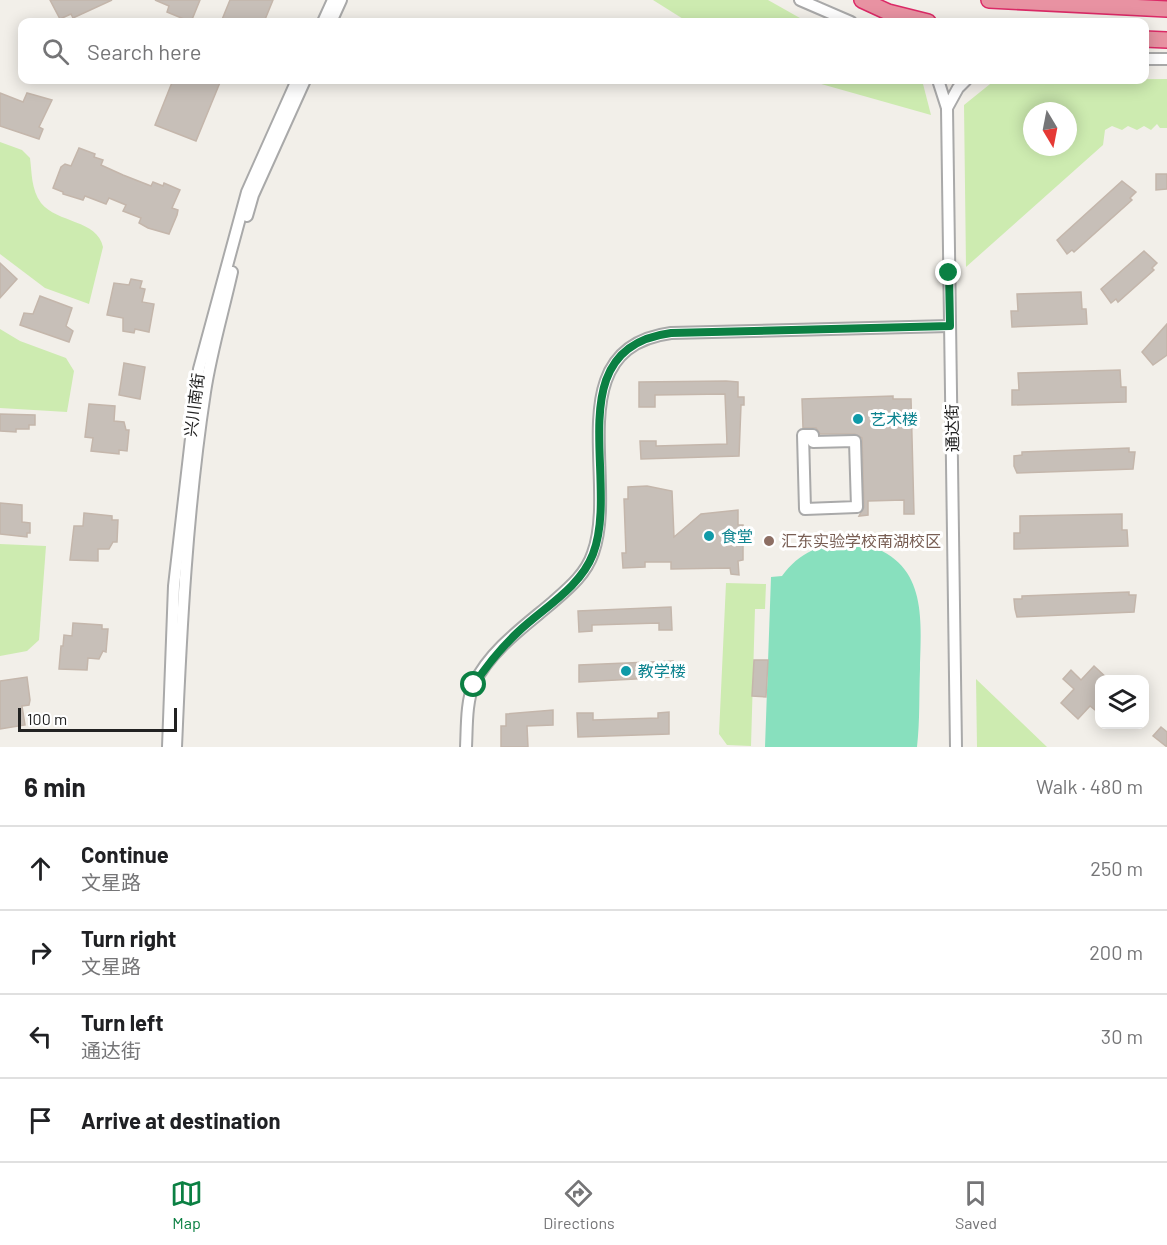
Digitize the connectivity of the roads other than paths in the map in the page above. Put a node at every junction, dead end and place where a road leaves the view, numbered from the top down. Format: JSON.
{"nodes":[{"id":1,"x":333,"y":0,"type":"edge"},
{"id":2,"x":341,"y":0,"type":"edge"},
{"id":3,"x":800,"y":0,"type":"edge"},
{"id":4,"x":862,"y":0,"type":"edge"},
{"id":5,"x":989,"y":0,"type":"edge"},
{"id":6,"x":1167,"y":9,"type":"edge"},
{"id":7,"x":324,"y":18,"type":"edge"},
{"id":8,"x":333,"y":18,"type":"edge"},
{"id":9,"x":842,"y":18,"type":"edge"},
{"id":10,"x":912,"y":18,"type":"edge"},
{"id":11,"x":1149,"y":39,"type":"edge"},
{"id":12,"x":1167,"y":40,"type":"edge"},
{"id":13,"x":1149,"y":59,"type":"edge"},
{"id":14,"x":1167,"y":59,"type":"edge"},
{"id":15,"x":295,"y":84,"type":"edge"},
{"id":16,"x":303,"y":84,"type":"edge"},
{"id":17,"x":939,"y":84,"type":"edge"},
{"id":18,"x":962,"y":84,"type":"edge"},
{"id":19,"x":947,"y":108,"type":"junction"},
{"id":20,"x":950,"y":326,"type":"junction"},
{"id":21,"x":803,"y":435,"type":"joint"},
{"id":22,"x":168,"y":747,"type":"edge"},
{"id":23,"x":176,"y":747,"type":"edge"},
{"id":24,"x":466,"y":747,"type":"edge"},
{"id":25,"x":956,"y":747,"type":"edge"}],
"edges":[{"from":1,"to":7,"type":"street"},
{"from":2,"to":8,"type":"street"},
{"from":3,"to":9,"type":"street"},
{"from":4,"to":10,"type":"highway"},
{"from":5,"to":6,"type":"highway"},
{"from":11,"to":12,"type":"highway"},
{"from":13,"to":14,"type":"street"},
{"from":15,"to":22,"type":"street","name":"兴川南街"},
{"from":16,"to":23,"type":"street","name":"兴川南街"},
{"from":17,"to":19,"type":"street","name":"通达街"},
{"from":18,"to":19,"type":"street"},
{"from":19,"to":20,"type":"street","name":"通达街"},
{"from":20,"to":24,"type":"street"},
{"from":20,"to":25,"type":"street","name":"通达街"},
{"from":21,"to":21,"type":"street"}]}
